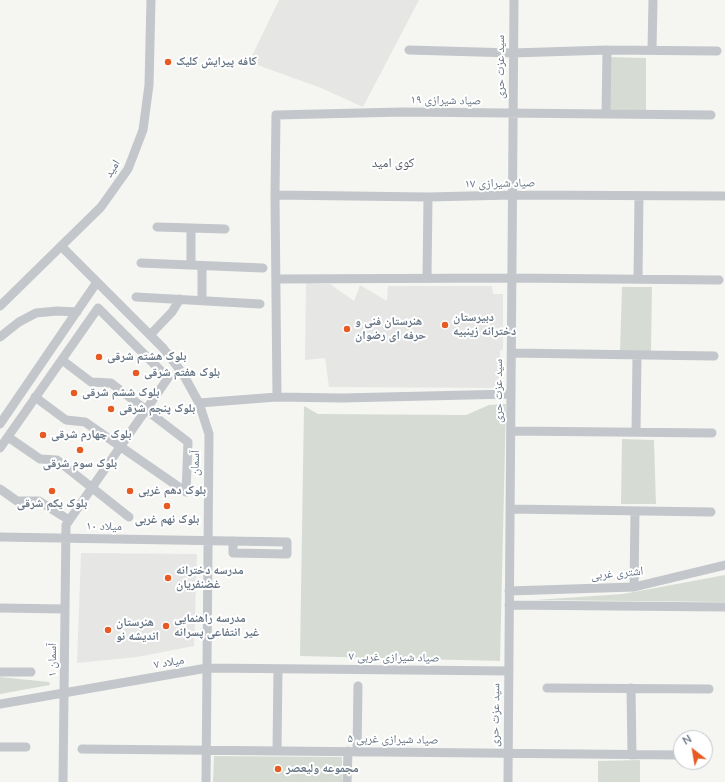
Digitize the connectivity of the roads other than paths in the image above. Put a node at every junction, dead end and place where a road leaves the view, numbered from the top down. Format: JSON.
{"nodes":[{"id":1,"x":151,"y":0,"type":"edge"},
{"id":2,"x":514,"y":0,"type":"edge"},
{"id":3,"x":653,"y":0,"type":"edge"},
{"id":4,"x":409,"y":50,"type":"dead end"},
{"id":5,"x":607,"y":50,"type":"junction"},
{"id":6,"x":652,"y":50,"type":"junction"},
{"id":7,"x":716,"y":51,"type":"dead end"},
{"id":8,"x":513,"y":53,"type":"junction"},
{"id":9,"x":513,"y":114,"type":"junction"},
{"id":10,"x":606,"y":114,"type":"junction"},
{"id":11,"x":710,"y":115,"type":"dead end"},
{"id":12,"x":276,"y":195,"type":"junction"},
{"id":13,"x":512,"y":195,"type":"junction"},
{"id":14,"x":639,"y":196,"type":"junction"},
{"id":15,"x":725,"y":196,"type":"edge"},
{"id":16,"x":428,"y":197,"type":"junction"},
{"id":17,"x":157,"y":227,"type":"dead end"},
{"id":18,"x":191,"y":228,"type":"junction"},
{"id":19,"x":225,"y":229,"type":"dead end"},
{"id":20,"x":61,"y":246,"type":"junction"},
{"id":21,"x":141,"y":263,"type":"dead end"},
{"id":22,"x":190,"y":265,"type":"junction"},
{"id":23,"x":202,"y":266,"type":"junction"},
{"id":24,"x":263,"y":268,"type":"dead end"},
{"id":25,"x":427,"y":278,"type":"junction"},
{"id":26,"x":512,"y":278,"type":"junction"},
{"id":27,"x":276,"y":279,"type":"junction"},
{"id":28,"x":638,"y":279,"type":"junction"},
{"id":29,"x":719,"y":280,"type":"dead end"},
{"id":30,"x":97,"y":282,"type":"junction"},
{"id":31,"x":136,"y":297,"type":"dead end"},
{"id":32,"x":180,"y":299,"type":"junction"},
{"id":33,"x":202,"y":300,"type":"junction"},
{"id":34,"x":260,"y":304,"type":"dead end"},
{"id":35,"x":0,"y":306,"type":"edge"},
{"id":36,"x":77,"y":312,"type":"junction"},
{"id":37,"x":150,"y":335,"type":"junction"},
{"id":38,"x":0,"y":337,"type":"edge"},
{"id":39,"x":511,"y":353,"type":"junction"},
{"id":40,"x":637,"y":355,"type":"junction"},
{"id":41,"x":714,"y":356,"type":"dead end"},
{"id":42,"x":62,"y":360,"type":"junction"},
{"id":43,"x":511,"y":394,"type":"junction"},
{"id":44,"x":277,"y":397,"type":"junction"},
{"id":45,"x":35,"y":398,"type":"junction"},
{"id":46,"x":199,"y":403,"type":"junction"},
{"id":47,"x":146,"y":410,"type":"junction"},
{"id":48,"x":0,"y":424,"type":"edge"},
{"id":49,"x":511,"y":431,"type":"junction"},
{"id":50,"x":636,"y":432,"type":"junction"},
{"id":51,"x":712,"y":433,"type":"dead end"},
{"id":52,"x":8,"y":437,"type":"junction"},
{"id":53,"x":120,"y":447,"type":"junction"},
{"id":54,"x":0,"y":448,"type":"edge"},
{"id":55,"x":92,"y":487,"type":"junction"},
{"id":56,"x":0,"y":489,"type":"edge"},
{"id":57,"x":510,"y":509,"type":"junction"},
{"id":58,"x":635,"y":511,"type":"junction"},
{"id":59,"x":711,"y":512,"type":"dead end"},
{"id":60,"x":129,"y":517,"type":"dead end"},
{"id":61,"x":69,"y":520,"type":"junction"},
{"id":62,"x":0,"y":536,"type":"edge"},
{"id":63,"x":66,"y":538,"type":"junction"},
{"id":64,"x":208,"y":541,"type":"junction"},
{"id":65,"x":233,"y":541,"type":"junction"},
{"id":66,"x":725,"y":565,"type":"edge"},
{"id":67,"x":634,"y":587,"type":"junction"},
{"id":68,"x":530,"y":590,"type":"junction"},
{"id":69,"x":509,"y":591,"type":"junction"},
{"id":70,"x":509,"y":605,"type":"junction"},
{"id":71,"x":528,"y":605,"type":"junction"},
{"id":72,"x":725,"y":607,"type":"edge"},
{"id":73,"x":0,"y":608,"type":"edge"},
{"id":74,"x":65,"y":609,"type":"junction"},
{"id":75,"x":206,"y":668,"type":"junction"},
{"id":76,"x":278,"y":669,"type":"junction"},
{"id":77,"x":509,"y":671,"type":"junction"},
{"id":78,"x":0,"y":672,"type":"edge"},
{"id":79,"x":31,"y":672,"type":"dead end"},
{"id":80,"x":358,"y":686,"type":"dead end"},
{"id":81,"x":547,"y":688,"type":"dead end"},
{"id":82,"x":631,"y":688,"type":"junction"},
{"id":83,"x":709,"y":689,"type":"dead end"},
{"id":84,"x":64,"y":693,"type":"junction"},
{"id":85,"x":0,"y":704,"type":"edge"},
{"id":86,"x":0,"y":747,"type":"edge"},
{"id":87,"x":26,"y":747,"type":"dead end"},
{"id":88,"x":82,"y":749,"type":"dead end"},
{"id":89,"x":206,"y":750,"type":"junction"},
{"id":90,"x":277,"y":751,"type":"junction"},
{"id":91,"x":353,"y":752,"type":"junction"},
{"id":92,"x":508,"y":754,"type":"junction"},
{"id":93,"x":632,"y":755,"type":"junction"},
{"id":94,"x":673,"y":755,"type":"edge"},
{"id":95,"x":64,"y":782,"type":"edge"},
{"id":96,"x":206,"y":782,"type":"edge"},
{"id":97,"x":347,"y":782,"type":"edge"},
{"id":98,"x":508,"y":782,"type":"edge"}],
"edges":[{"from":1,"to":20,"type":"street","name":"امید"},
{"from":2,"to":8,"type":"street","name":"سید عزت حری"},
{"from":3,"to":6,"type":"street"},
{"from":4,"to":8,"type":"street"},
{"from":5,"to":6,"type":"street"},
{"from":5,"to":8,"type":"street"},
{"from":5,"to":10,"type":"street"},
{"from":6,"to":7,"type":"street"},
{"from":8,"to":9,"type":"street","name":"سید عزت حری"},
{"from":9,"to":10,"type":"street","name":"صیاد شیرازی ۱۹"},
{"from":9,"to":12,"type":"street","name":"صیاد شیرازی ۱۹"},
{"from":9,"to":13,"type":"street","name":"سید عزت حری"},
{"from":10,"to":11,"type":"street","name":"صیاد شیرازی ۱۹"},
{"from":12,"to":16,"type":"street","name":"صیاد شیرازی ۱۷"},
{"from":12,"to":27,"type":"street"},
{"from":13,"to":14,"type":"street","name":"صیاد شیرازی ۱۷"},
{"from":13,"to":16,"type":"street","name":"صیاد شیرازی ۱۷"},
{"from":13,"to":26,"type":"street","name":"سید عزت حری"},
{"from":14,"to":15,"type":"street","name":"صیاد شیرازی ۱۷"},
{"from":14,"to":28,"type":"street"},
{"from":16,"to":25,"type":"street"},
{"from":17,"to":18,"type":"street"},
{"from":18,"to":19,"type":"street"},
{"from":18,"to":22,"type":"street"},
{"from":20,"to":30,"type":"street","name":"آسمان"},
{"from":20,"to":35,"type":"street","name":"امید"},
{"from":21,"to":22,"type":"street"},
{"from":22,"to":23,"type":"street"},
{"from":23,"to":24,"type":"street"},
{"from":23,"to":33,"type":"street"},
{"from":25,"to":26,"type":"street"},
{"from":25,"to":27,"type":"street"},
{"from":26,"to":28,"type":"street"},
{"from":26,"to":39,"type":"street","name":"سید عزت حری"},
{"from":27,"to":44,"type":"street"},
{"from":28,"to":29,"type":"street"},
{"from":30,"to":36,"type":"street"},
{"from":30,"to":37,"type":"street","name":"آسمان"},
{"from":31,"to":32,"type":"street"},
{"from":32,"to":33,"type":"street"},
{"from":32,"to":37,"type":"street"},
{"from":33,"to":34,"type":"street"},
{"from":36,"to":38,"type":"street"},
{"from":36,"to":48,"type":"street"},
{"from":37,"to":46,"type":"street","name":"آسمان"},
{"from":39,"to":40,"type":"street"},
{"from":39,"to":43,"type":"street","name":"سید عزت حری"},
{"from":40,"to":41,"type":"street"},
{"from":40,"to":50,"type":"street"},
{"from":42,"to":45,"type":"street"},
{"from":42,"to":47,"type":"street"},
{"from":42,"to":47,"type":"street"},
{"from":43,"to":44,"type":"street"},
{"from":43,"to":49,"type":"street","name":"سید عزت حری"},
{"from":44,"to":46,"type":"street"},
{"from":45,"to":52,"type":"street"},
{"from":45,"to":53,"type":"street"},
{"from":46,"to":64,"type":"street","name":"آسمان"},
{"from":47,"to":53,"type":"street"},
{"from":47,"to":53,"type":"street"},
{"from":49,"to":50,"type":"street"},
{"from":49,"to":57,"type":"street","name":"سید عزت حری"},
{"from":50,"to":51,"type":"street"},
{"from":52,"to":54,"type":"street"},
{"from":52,"to":55,"type":"street"},
{"from":53,"to":55,"type":"street"},
{"from":55,"to":60,"type":"street"},
{"from":55,"to":61,"type":"street"},
{"from":56,"to":61,"type":"street"},
{"from":57,"to":58,"type":"street"},
{"from":57,"to":69,"type":"street","name":"سید عزت حری"},
{"from":58,"to":59,"type":"street"},
{"from":58,"to":67,"type":"street"},
{"from":61,"to":63,"type":"street","name":"آسمان ۱"},
{"from":62,"to":63,"type":"street","name":"میلاد ۱۰"},
{"from":63,"to":64,"type":"street","name":"میلاد ۱۰"},
{"from":63,"to":74,"type":"street","name":"آسمان ۱"},
{"from":64,"to":65,"type":"street","name":"میلاد ۱۰"},
{"from":64,"to":75,"type":"street","name":"آسمان"},
{"from":65,"to":65,"type":"street","name":"میلاد ۱۰"},
{"from":66,"to":67,"type":"street","name":"اشتری غربی"},
{"from":67,"to":68,"type":"street","name":"اشتری غربی"},
{"from":68,"to":69,"type":"street","name":"اشتری غربی"},
{"from":68,"to":71,"type":"street"},
{"from":69,"to":70,"type":"street","name":"سید عزت حری"},
{"from":70,"to":71,"type":"street"},
{"from":70,"to":77,"type":"street","name":"سید عزت حری"},
{"from":71,"to":72,"type":"street"},
{"from":73,"to":74,"type":"street"},
{"from":74,"to":84,"type":"street","name":"آسمان ۱"},
{"from":75,"to":76,"type":"street","name":"میلاد ۷"},
{"from":75,"to":84,"type":"street","name":"میلاد ۷"},
{"from":75,"to":89,"type":"street","name":"آسمان"},
{"from":76,"to":77,"type":"street","name":"صیاد شیرازی غربی ۷"},
{"from":76,"to":90,"type":"street"},
{"from":77,"to":92,"type":"street","name":"سید عزت حری"},
{"from":78,"to":79,"type":"street"},
{"from":80,"to":91,"type":"street"},
{"from":81,"to":82,"type":"street"},
{"from":82,"to":83,"type":"street"},
{"from":82,"to":93,"type":"street"},
{"from":84,"to":85,"type":"street","name":"میلاد ۷"},
{"from":84,"to":95,"type":"street","name":"آسمان ۱"},
{"from":86,"to":87,"type":"street"},
{"from":88,"to":89,"type":"street","name":"صیاد شیرازی غربی ۵"},
{"from":89,"to":90,"type":"street","name":"صیاد شیرازی غربی ۵"},
{"from":89,"to":96,"type":"street","name":"آسمان"},
{"from":90,"to":91,"type":"street","name":"صیاد شیرازی غربی ۵"},
{"from":91,"to":92,"type":"street","name":"صیاد شیرازی غربی ۵"},
{"from":91,"to":97,"type":"street"},
{"from":92,"to":93,"type":"street","name":"صیاد شیرازی غربی ۵"},
{"from":92,"to":98,"type":"street","name":"سید عزت حری"},
{"from":93,"to":94,"type":"street","name":"صیاد شیرازی غربی ۵"}]}
